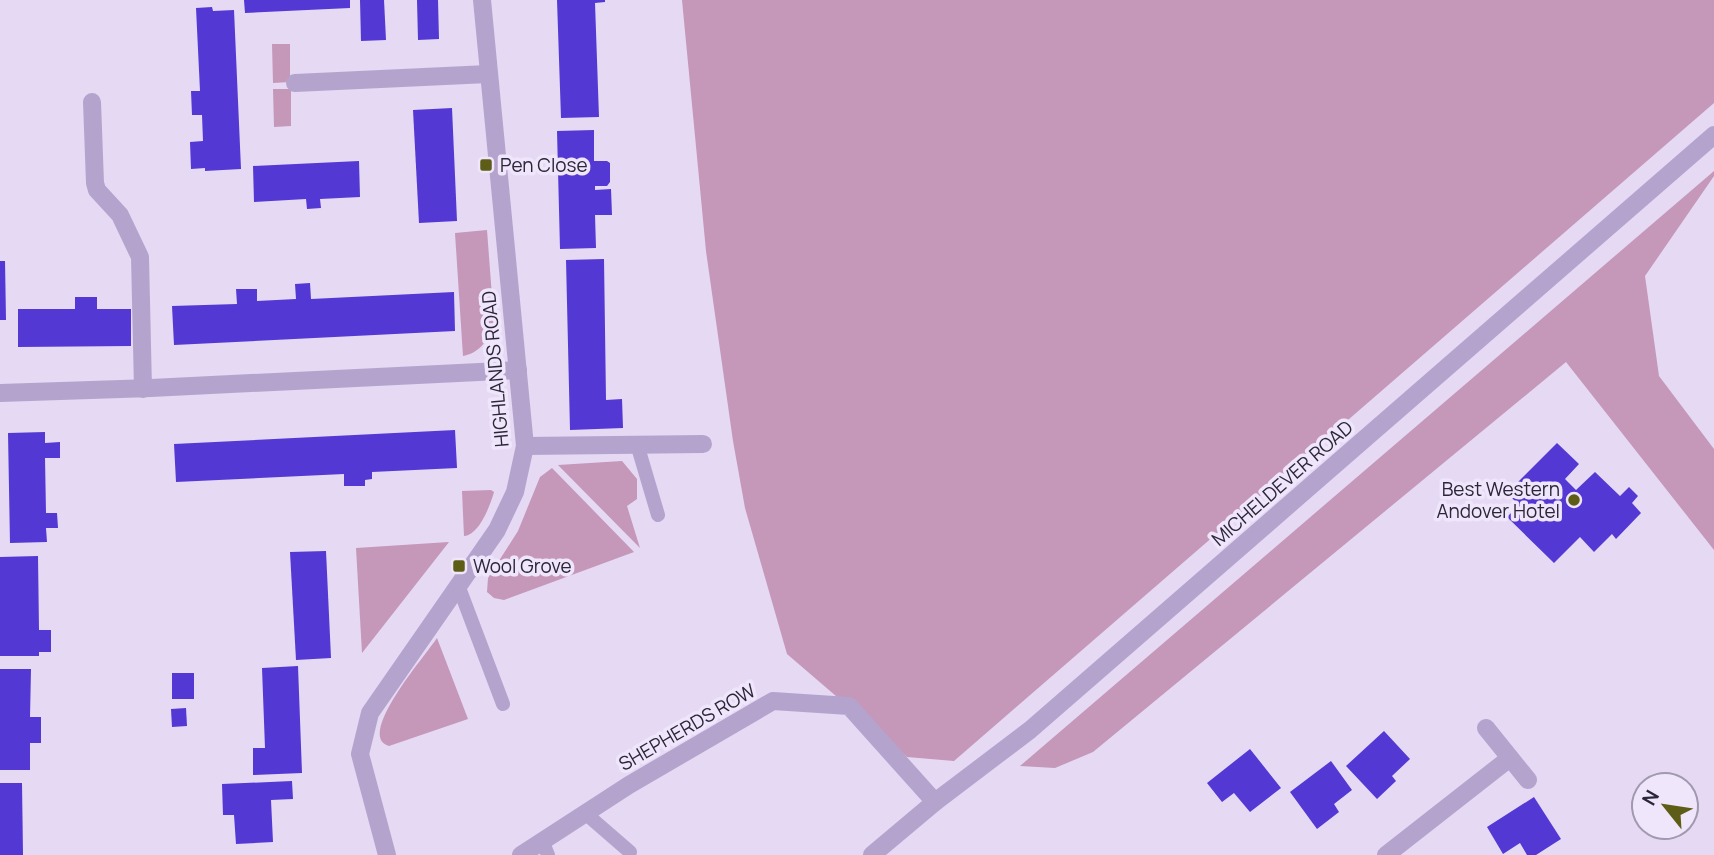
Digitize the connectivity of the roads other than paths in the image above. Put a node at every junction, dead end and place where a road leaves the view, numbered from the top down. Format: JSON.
{"nodes":[{"id":1,"x":482,"y":0,"type":"edge"},
{"id":2,"x":488,"y":74,"type":"junction"},
{"id":3,"x":295,"y":83,"type":"dead end"},
{"id":4,"x":92,"y":102,"type":"dead end"},
{"id":5,"x":1714,"y":135,"type":"edge"},
{"id":6,"x":518,"y":370,"type":"junction"},
{"id":7,"x":143,"y":389,"type":"junction"},
{"id":8,"x":0,"y":393,"type":"edge"},
{"id":9,"x":637,"y":444,"type":"junction"},
{"id":10,"x":703,"y":444,"type":"dead end"},
{"id":11,"x":525,"y":446,"type":"junction"},
{"id":12,"x":658,"y":515,"type":"dead end"},
{"id":13,"x":458,"y":585,"type":"junction"},
{"id":14,"x":503,"y":704,"type":"dead end"},
{"id":15,"x":1486,"y":729,"type":"dead end"},
{"id":16,"x":1510,"y":758,"type":"junction"},
{"id":17,"x":1528,"y":780,"type":"dead end"},
{"id":18,"x":934,"y":802,"type":"junction"},
{"id":19,"x":585,"y":813,"type":"junction"},
{"id":20,"x":545,"y":848,"type":"edge"},
{"id":21,"x":630,"y":852,"type":"dead end"},
{"id":22,"x":387,"y":855,"type":"edge"},
{"id":23,"x":521,"y":855,"type":"edge"},
{"id":24,"x":872,"y":855,"type":"edge"},
{"id":25,"x":1386,"y":855,"type":"edge"}],
"edges":[{"from":1,"to":2,"type":"street","name":"HIGHLANDS ROAD"},
{"from":2,"to":3,"type":"street"},
{"from":2,"to":6,"type":"street","name":"HIGHLANDS ROAD"},
{"from":4,"to":7,"type":"street"},
{"from":5,"to":18,"type":"street","name":"MICHELDEVER ROAD"},
{"from":6,"to":7,"type":"street"},
{"from":6,"to":11,"type":"street","name":"HIGHLANDS ROAD"},
{"from":7,"to":8,"type":"street"},
{"from":9,"to":10,"type":"street"},
{"from":9,"to":11,"type":"street"},
{"from":9,"to":12,"type":"lane"},
{"from":11,"to":13,"type":"street","name":"HIGHLANDS ROAD"},
{"from":13,"to":14,"type":"lane"},
{"from":13,"to":22,"type":"street","name":"HIGHLANDS ROAD"},
{"from":15,"to":16,"type":"street"},
{"from":16,"to":17,"type":"street"},
{"from":16,"to":25,"type":"street"},
{"from":18,"to":19,"type":"street","name":"SHEPHERDS ROW"},
{"from":18,"to":24,"type":"street","name":"MICHELDEVER ROAD"},
{"from":19,"to":20,"type":"street","name":"SHEPHERDS ROW"},
{"from":19,"to":21,"type":"lane"},
{"from":20,"to":23,"type":"street","name":"SHEPHERDS ROW"}]}
